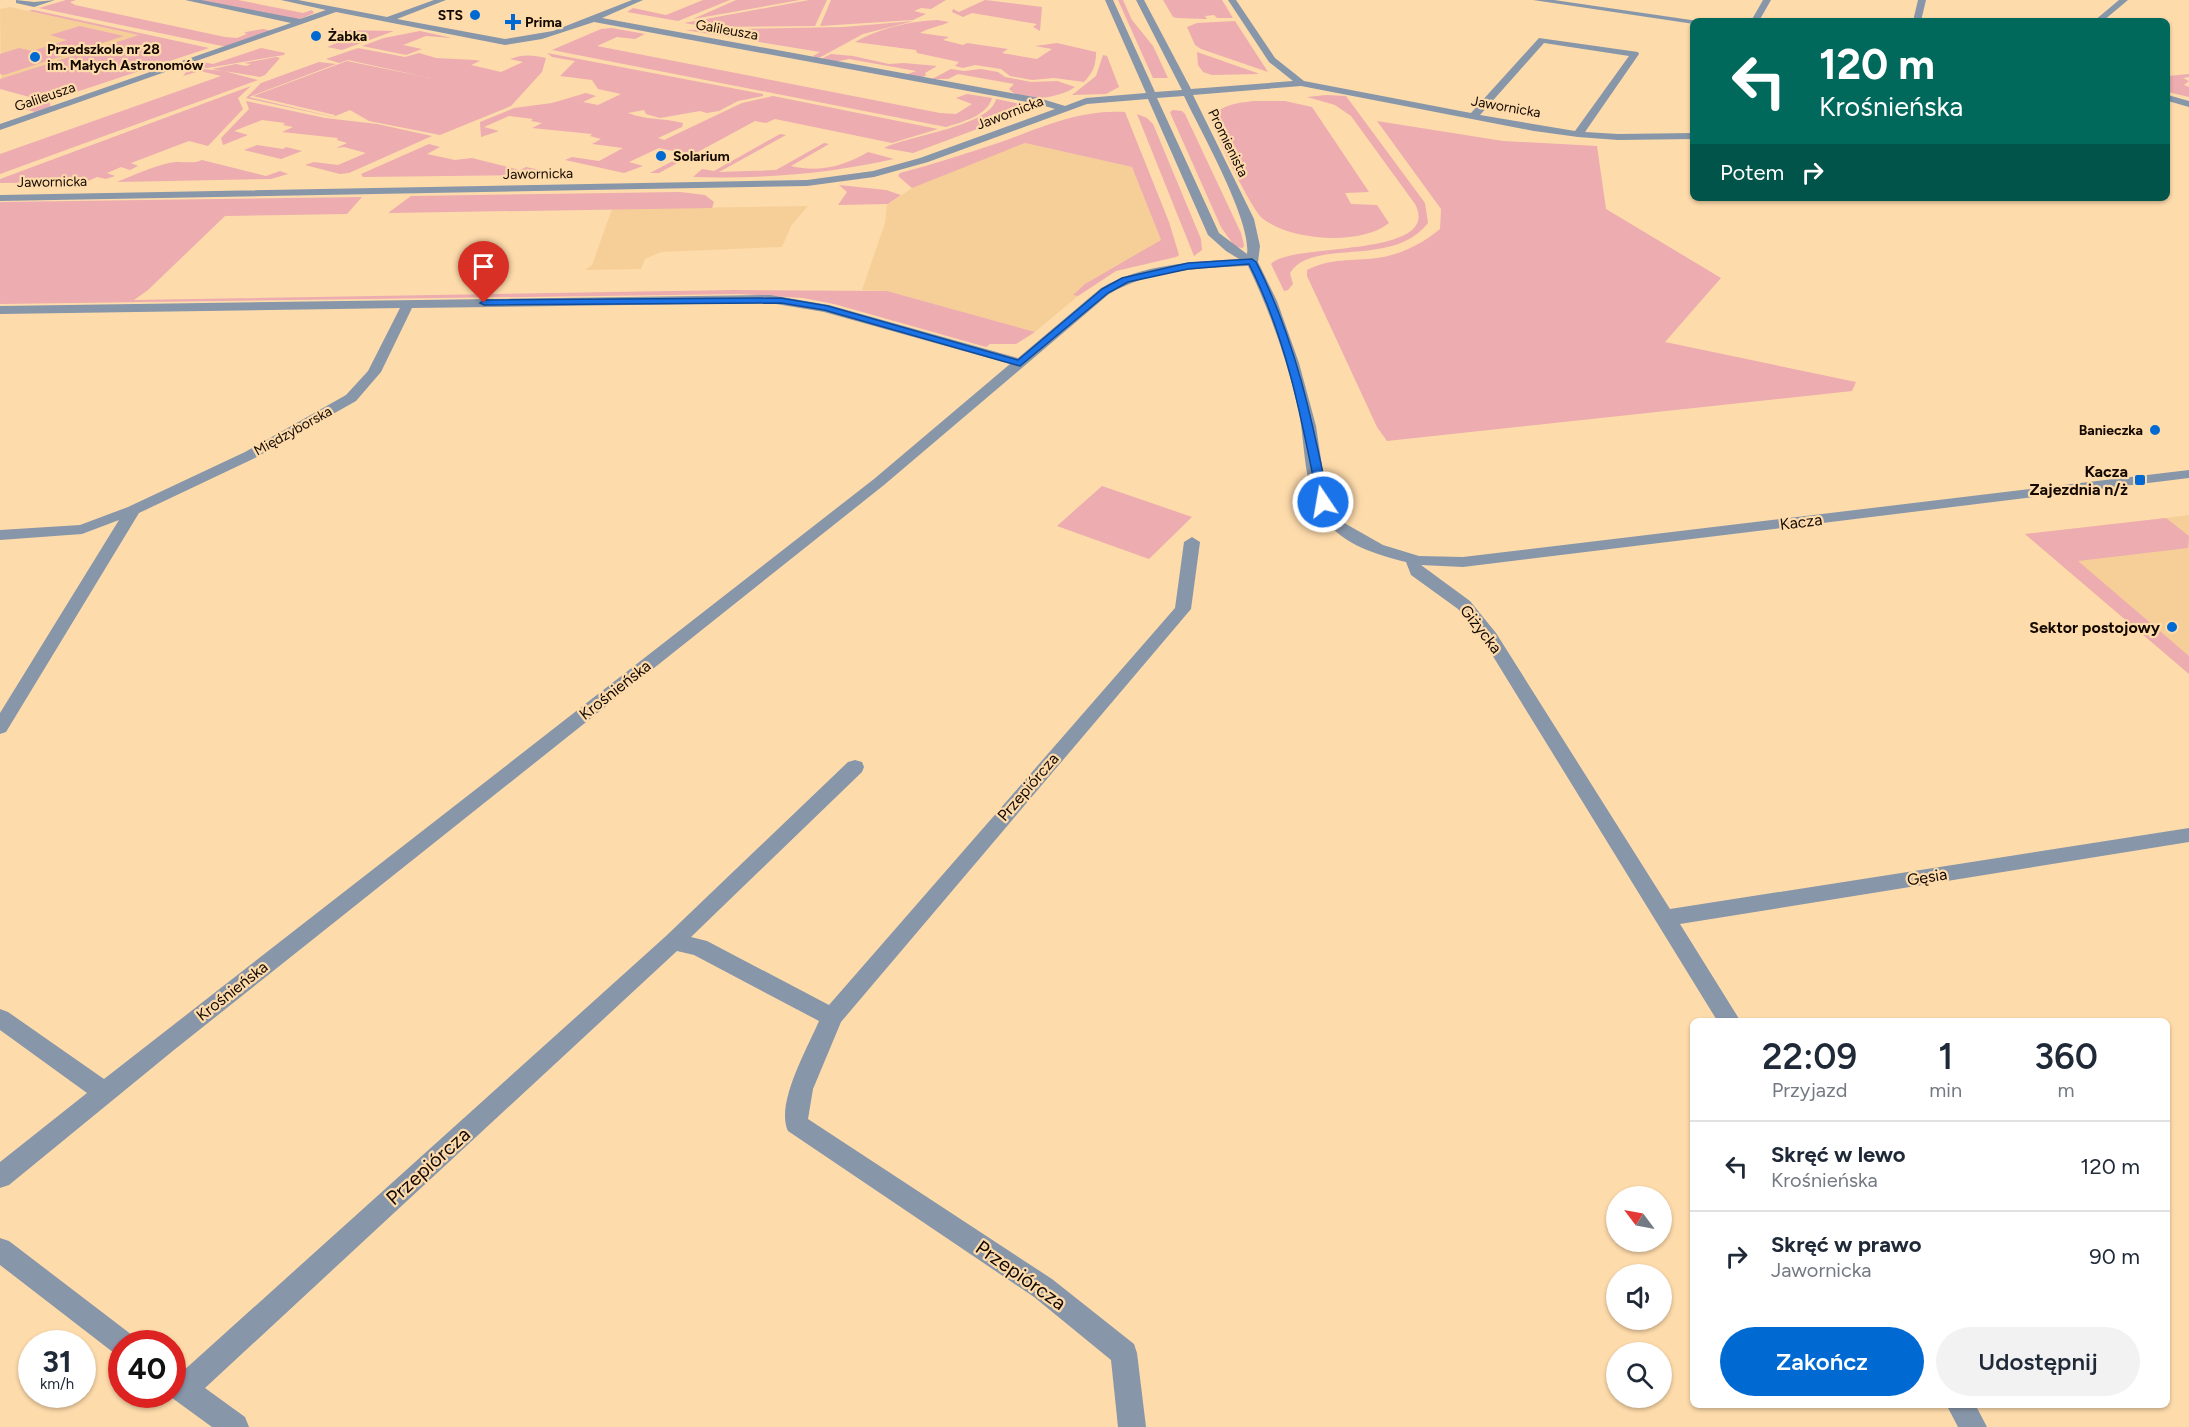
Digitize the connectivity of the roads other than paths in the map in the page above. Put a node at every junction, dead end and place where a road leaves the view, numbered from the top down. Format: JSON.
{"nodes":[{"id":1,"x":51,"y":0,"type":"edge"},
{"id":2,"x":189,"y":0,"type":"edge"},
{"id":3,"x":285,"y":0,"type":"edge"},
{"id":4,"x":442,"y":0,"type":"edge"},
{"id":5,"x":639,"y":0,"type":"edge"},
{"id":6,"x":1109,"y":0,"type":"edge"},
{"id":7,"x":1140,"y":0,"type":"edge"},
{"id":8,"x":1232,"y":0,"type":"edge"},
{"id":9,"x":1538,"y":0,"type":"edge"},
{"id":10,"x":1767,"y":0,"type":"edge"},
{"id":11,"x":1922,"y":0,"type":"edge"},
{"id":12,"x":2124,"y":0,"type":"edge"},
{"id":13,"x":19,"y":1,"type":"edge"},
{"id":14,"x":335,"y":10,"type":"junction"},
{"id":15,"x":1757,"y":18,"type":"edge"},
{"id":16,"x":1918,"y":18,"type":"edge"},
{"id":17,"x":2102,"y":18,"type":"edge"},
{"id":18,"x":388,"y":19,"type":"junction"},
{"id":19,"x":591,"y":19,"type":"junction"},
{"id":20,"x":1690,"y":21,"type":"edge"},
{"id":21,"x":303,"y":23,"type":"junction"},
{"id":22,"x":1181,"y":79,"type":"junction"},
{"id":23,"x":1301,"y":83,"type":"junction"},
{"id":24,"x":1314,"y":86,"type":"junction"},
{"id":25,"x":1242,"y":88,"type":"junction"},
{"id":26,"x":1189,"y":98,"type":"junction"},
{"id":27,"x":2170,"y":99,"type":"edge"},
{"id":28,"x":1153,"y":101,"type":"junction"},
{"id":29,"x":2189,"y":104,"type":"edge"},
{"id":30,"x":1064,"y":109,"type":"junction"},
{"id":31,"x":1474,"y":116,"type":"junction"},
{"id":32,"x":0,"y":127,"type":"edge"},
{"id":33,"x":1578,"y":134,"type":"junction"},
{"id":34,"x":1690,"y":136,"type":"edge"},
{"id":35,"x":0,"y":198,"type":"edge"},
{"id":36,"x":1211,"y":245,"type":"junction"},
{"id":37,"x":1252,"y":262,"type":"junction"},
{"id":38,"x":1188,"y":266,"type":"junction"},
{"id":39,"x":408,"y":304,"type":"junction"},
{"id":40,"x":0,"y":309,"type":"edge"},
{"id":41,"x":1020,"y":363,"type":"junction"},
{"id":42,"x":2189,"y":474,"type":"edge"},
{"id":43,"x":133,"y":510,"type":"junction"},
{"id":44,"x":0,"y":535,"type":"edge"},
{"id":45,"x":1192,"y":542,"type":"dead end"},
{"id":46,"x":1414,"y":559,"type":"junction"},
{"id":47,"x":0,"y":728,"type":"edge"},
{"id":48,"x":855,"y":767,"type":"dead end"},
{"id":49,"x":2189,"y":835,"type":"edge"},
{"id":50,"x":1664,"y":918,"type":"junction"},
{"id":51,"x":673,"y":942,"type":"junction"},
{"id":52,"x":832,"y":1017,"type":"junction"},
{"id":53,"x":0,"y":1018,"type":"edge"},
{"id":54,"x":1727,"y":1018,"type":"edge"},
{"id":55,"x":104,"y":1092,"type":"junction"},
{"id":56,"x":0,"y":1177,"type":"edge"},
{"id":57,"x":0,"y":1250,"type":"edge"},
{"id":58,"x":108,"y":1333,"type":"edge"},
{"id":59,"x":186,"y":1378,"type":"edge"},
{"id":60,"x":186,"y":1391,"type":"edge"},
{"id":61,"x":1962,"y":1408,"type":"edge"},
{"id":62,"x":235,"y":1427,"type":"edge"},
{"id":63,"x":1132,"y":1427,"type":"edge"},
{"id":64,"x":1973,"y":1427,"type":"edge"}],
"edges":[{"from":1,"to":13,"type":"street"},
{"from":2,"to":21,"type":"street"},
{"from":3,"to":14,"type":"street"},
{"from":4,"to":18,"type":"street"},
{"from":5,"to":19,"type":"street"},
{"from":6,"to":28,"type":"street"},
{"from":7,"to":22,"type":"street","name":"Promienista"},
{"from":8,"to":23,"type":"street","name":"Jawornicka"},
{"from":9,"to":20,"type":"street"},
{"from":10,"to":15,"type":"street"},
{"from":11,"to":16,"type":"street"},
{"from":12,"to":17,"type":"street"},
{"from":14,"to":18,"type":"street"},
{"from":14,"to":21,"type":"street","name":"Galileusza"},
{"from":18,"to":19,"type":"street"},
{"from":19,"to":30,"type":"street","name":"Galileusza"},
{"from":21,"to":32,"type":"street","name":"Galileusza"},
{"from":22,"to":25,"type":"street"},
{"from":22,"to":26,"type":"street","name":"Promienista"},
{"from":23,"to":24,"type":"street","name":"Jawornicka"},
{"from":23,"to":25,"type":"street","name":"Jawornicka"},
{"from":24,"to":26,"type":"street","name":"Jawornicka"},
{"from":24,"to":31,"type":"street","name":"Jawornicka"},
{"from":25,"to":26,"type":"street","name":"Jawornicka"},
{"from":26,"to":28,"type":"street","name":"Jawornicka"},
{"from":26,"to":37,"type":"street","name":"Promienista"},
{"from":27,"to":29,"type":"street"},
{"from":28,"to":30,"type":"street","name":"Jawornicka"},
{"from":28,"to":36,"type":"street"},
{"from":30,"to":35,"type":"street","name":"Jawornicka"},
{"from":31,"to":33,"type":"street","name":"Jawornicka"},
{"from":31,"to":33,"type":"street"},
{"from":33,"to":34,"type":"street","name":"Jawornicka"},
{"from":36,"to":37,"type":"street"},
{"from":36,"to":38,"type":"street"},
{"from":37,"to":38,"type":"street","name":"Krośnieńska"},
{"from":37,"to":46,"type":"street"},
{"from":38,"to":41,"type":"street","name":"Krośnieńska"},
{"from":39,"to":40,"type":"street"},
{"from":39,"to":41,"type":"street"},
{"from":39,"to":43,"type":"street","name":"Międzyborska"},
{"from":41,"to":55,"type":"street","name":"Krośnieńska"},
{"from":42,"to":46,"type":"street","name":"Kacza"},
{"from":43,"to":44,"type":"street","name":"Międzyborska"},
{"from":43,"to":47,"type":"street"},
{"from":45,"to":52,"type":"street","name":"Przepiórcza"},
{"from":46,"to":50,"type":"street","name":"Giżycka"},
{"from":48,"to":51,"type":"street","name":"Przepiórcza"},
{"from":49,"to":50,"type":"street","name":"Gęsia"},
{"from":50,"to":54,"type":"street","name":"Giżycka"},
{"from":51,"to":52,"type":"street"},
{"from":51,"to":59,"type":"street","name":"Przepiórcza"},
{"from":52,"to":63,"type":"street","name":"Przepiórcza"},
{"from":53,"to":55,"type":"street"},
{"from":55,"to":56,"type":"street","name":"Krośnieńska"},
{"from":57,"to":58,"type":"street"},
{"from":60,"to":62,"type":"street","name":"Przepiórcza"},
{"from":61,"to":64,"type":"street"}]}
